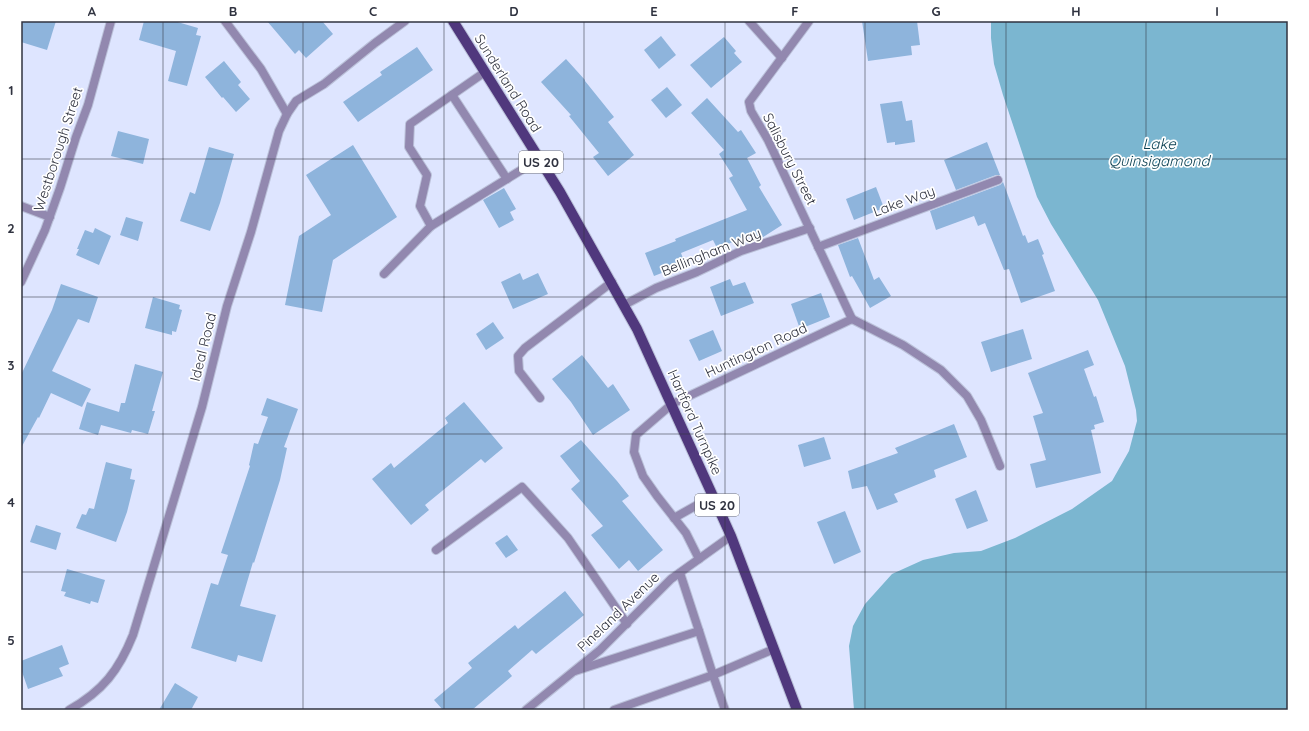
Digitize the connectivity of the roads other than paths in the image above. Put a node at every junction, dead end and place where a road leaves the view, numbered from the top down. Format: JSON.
{"nodes":[{"id":1,"x":111,"y":21,"type":"edge"},
{"id":2,"x":225,"y":21,"type":"edge"},
{"id":3,"x":405,"y":21,"type":"edge"},
{"id":4,"x":454,"y":21,"type":"edge"},
{"id":5,"x":749,"y":21,"type":"edge"},
{"id":6,"x":809,"y":21,"type":"edge"},
{"id":7,"x":782,"y":58,"type":"junction"},
{"id":8,"x":485,"y":72,"type":"junction"},
{"id":9,"x":452,"y":95,"type":"junction"},
{"id":10,"x":287,"y":114,"type":"junction"},
{"id":11,"x":539,"y":159,"type":"junction"},
{"id":12,"x":507,"y":179,"type":"junction"},
{"id":13,"x":998,"y":180,"type":"dead end"},
{"id":14,"x":21,"y":206,"type":"edge"},
{"id":15,"x":50,"y":217,"type":"junction"},
{"id":16,"x":431,"y":226,"type":"junction"},
{"id":17,"x":810,"y":228,"type":"junction"},
{"id":18,"x":818,"y":247,"type":"junction"},
{"id":19,"x":384,"y":274,"type":"dead end"},
{"id":20,"x":21,"y":282,"type":"edge"},
{"id":21,"x":612,"y":282,"type":"junction"},
{"id":22,"x":624,"y":305,"type":"junction"},
{"id":23,"x":852,"y":319,"type":"junction"},
{"id":24,"x":540,"y":398,"type":"dead end"},
{"id":25,"x":672,"y":404,"type":"junction"},
{"id":26,"x":1000,"y":466,"type":"dead end"},
{"id":27,"x":713,"y":496,"type":"junction"},
{"id":28,"x":674,"y":518,"type":"junction"},
{"id":29,"x":732,"y":536,"type":"junction"},
{"id":30,"x":436,"y":550,"type":"dead end"},
{"id":31,"x":699,"y":559,"type":"junction"},
{"id":32,"x":680,"y":573,"type":"junction"},
{"id":33,"x":627,"y":624,"type":"junction"},
{"id":34,"x":699,"y":630,"type":"junction"},
{"id":35,"x":774,"y":649,"type":"junction"},
{"id":36,"x":572,"y":672,"type":"junction"},
{"id":37,"x":713,"y":675,"type":"junction"},
{"id":38,"x":69,"y":710,"type":"edge"},
{"id":39,"x":526,"y":710,"type":"edge"},
{"id":40,"x":614,"y":710,"type":"edge"},
{"id":41,"x":726,"y":710,"type":"edge"},
{"id":42,"x":797,"y":710,"type":"edge"}],
"edges":[{"from":1,"to":15,"type":"street","name":"Westborough Street"},
{"from":2,"to":10,"type":"street"},
{"from":3,"to":10,"type":"street","name":"Ideal Road"},
{"from":4,"to":8,"type":"main road","name":"Sunderland Road","number":"US 20"},
{"from":5,"to":7,"type":"street"},
{"from":6,"to":7,"type":"street","name":"Salisbury Street"},
{"from":7,"to":17,"type":"street","name":"Salisbury Street"},
{"from":8,"to":9,"type":"street"},
{"from":8,"to":11,"type":"main road","name":"Sunderland Road","number":"US 20"},
{"from":9,"to":12,"type":"street"},
{"from":9,"to":16,"type":"street"},
{"from":10,"to":38,"type":"street","name":"Ideal Road"},
{"from":11,"to":12,"type":"street"},
{"from":11,"to":21,"type":"main road","name":"Sunderland Road","number":"US 20"},
{"from":12,"to":16,"type":"street"},
{"from":13,"to":18,"type":"street","name":"Lake Way"},
{"from":14,"to":15,"type":"street"},
{"from":15,"to":20,"type":"street","name":"Westborough Street"},
{"from":16,"to":19,"type":"street"},
{"from":17,"to":18,"type":"street","name":"Salisbury Street"},
{"from":17,"to":22,"type":"street","name":"Bellingham Way"},
{"from":18,"to":23,"type":"street","name":"Salisbury Street"},
{"from":21,"to":22,"type":"main road","name":"Sunderland Road","number":"US 20"},
{"from":21,"to":24,"type":"street"},
{"from":22,"to":25,"type":"main road","name":"Hartford Turnpike","number":"US 20"},
{"from":23,"to":25,"type":"street","name":"Huntington Road"},
{"from":23,"to":26,"type":"street"},
{"from":25,"to":27,"type":"main road","name":"Hartford Turnpike","number":"US 20"},
{"from":25,"to":28,"type":"street","name":"Huntington Road"},
{"from":27,"to":28,"type":"street"},
{"from":27,"to":29,"type":"main road","name":"Hartford Turnpike","number":"US 20"},
{"from":28,"to":31,"type":"street","name":"Huntington Road"},
{"from":29,"to":31,"type":"street","name":"Pineland Avenue"},
{"from":29,"to":35,"type":"main road","name":"Hartford Turnpike","number":"US 20"},
{"from":30,"to":33,"type":"street"},
{"from":31,"to":32,"type":"street","name":"Pineland Avenue"},
{"from":32,"to":33,"type":"street","name":"Pineland Avenue"},
{"from":32,"to":34,"type":"street"},
{"from":33,"to":36,"type":"street","name":"Pineland Avenue"},
{"from":34,"to":36,"type":"street"},
{"from":34,"to":37,"type":"street"},
{"from":35,"to":37,"type":"street"},
{"from":35,"to":42,"type":"main road","name":"Hartford Turnpike","number":"US 20"},
{"from":36,"to":39,"type":"street","name":"Pineland Avenue"},
{"from":37,"to":40,"type":"street"},
{"from":37,"to":41,"type":"street"}]}
